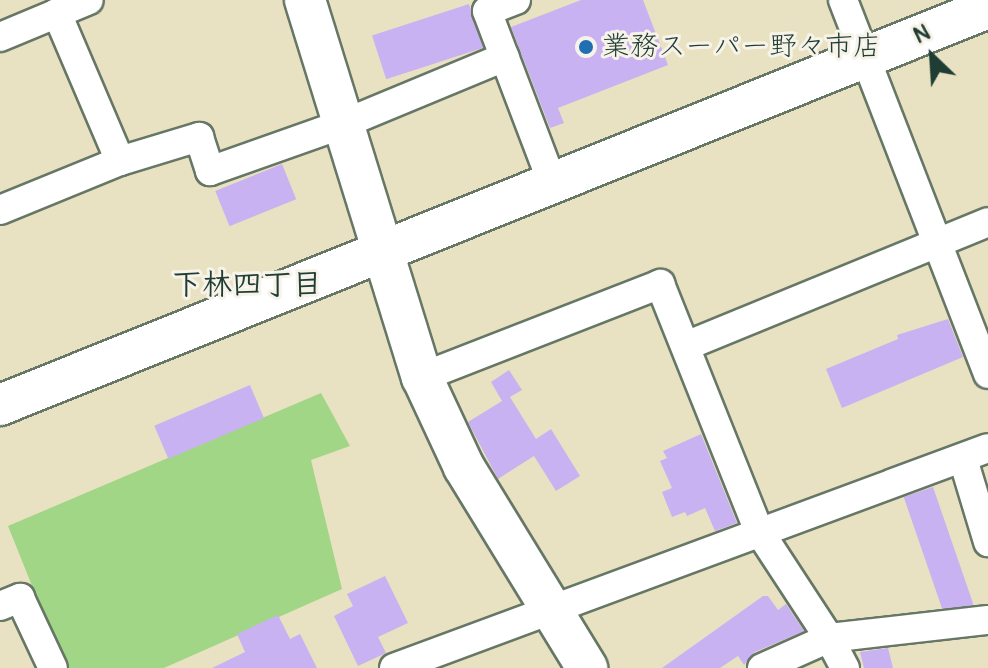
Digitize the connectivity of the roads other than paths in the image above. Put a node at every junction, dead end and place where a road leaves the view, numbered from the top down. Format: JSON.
{"nodes":[{"id":1,"x":89,"y":0,"type":"edge"},
{"id":2,"x":305,"y":0,"type":"edge"},
{"id":3,"x":843,"y":0,"type":"edge"},
{"id":4,"x":501,"y":3,"type":"edge"},
{"id":5,"x":988,"y":8,"type":"edge"},
{"id":6,"x":57,"y":13,"type":"junction"},
{"id":7,"x":0,"y":37,"type":"edge"},
{"id":8,"x":864,"y":56,"type":"junction"},
{"id":9,"x":505,"y":57,"type":"junction"},
{"id":10,"x":343,"y":124,"type":"junction"},
{"id":11,"x":120,"y":161,"type":"junction"},
{"id":12,"x":552,"y":182,"type":"junction"},
{"id":13,"x":0,"y":210,"type":"edge"},
{"id":14,"x":988,"y":222,"type":"edge"},
{"id":15,"x":937,"y":243,"type":"junction"},
{"id":16,"x":382,"y":252,"type":"junction"},
{"id":17,"x":686,"y":346,"type":"junction"},
{"id":18,"x":988,"y":374,"type":"edge"},
{"id":19,"x":422,"y":377,"type":"junction"},
{"id":20,"x":0,"y":405,"type":"edge"},
{"id":21,"x":976,"y":453,"type":"edge"},
{"id":22,"x":759,"y":531,"type":"junction"},
{"id":23,"x":988,"y":542,"type":"edge"},
{"id":24,"x":0,"y":606,"type":"edge"},
{"id":25,"x":551,"y":607,"type":"junction"},
{"id":26,"x":988,"y":620,"type":"edge"},
{"id":27,"x":829,"y":638,"type":"junction"},
{"id":28,"x":53,"y":668,"type":"edge"},
{"id":29,"x":394,"y":668,"type":"edge"},
{"id":30,"x":587,"y":668,"type":"edge"},
{"id":31,"x":762,"y":668,"type":"edge"},
{"id":32,"x":845,"y":668,"type":"edge"}],
"edges":[{"from":1,"to":6,"type":"street"},
{"from":2,"to":10,"type":"street"},
{"from":3,"to":8,"type":"street"},
{"from":4,"to":9,"type":"street"},
{"from":5,"to":8,"type":"street"},
{"from":6,"to":7,"type":"street"},
{"from":6,"to":11,"type":"street"},
{"from":8,"to":12,"type":"street"},
{"from":8,"to":15,"type":"street"},
{"from":9,"to":10,"type":"street"},
{"from":9,"to":12,"type":"street"},
{"from":10,"to":11,"type":"street"},
{"from":10,"to":16,"type":"street"},
{"from":11,"to":13,"type":"street"},
{"from":12,"to":16,"type":"street"},
{"from":14,"to":15,"type":"street"},
{"from":15,"to":17,"type":"street"},
{"from":15,"to":18,"type":"street"},
{"from":16,"to":19,"type":"street"},
{"from":16,"to":20,"type":"street"},
{"from":17,"to":19,"type":"street"},
{"from":17,"to":22,"type":"street"},
{"from":19,"to":25,"type":"street"},
{"from":21,"to":22,"type":"street"},
{"from":21,"to":23,"type":"street"},
{"from":22,"to":25,"type":"street"},
{"from":22,"to":27,"type":"street"},
{"from":24,"to":28,"type":"street"},
{"from":25,"to":29,"type":"street"},
{"from":25,"to":30,"type":"street"},
{"from":26,"to":27,"type":"street"},
{"from":27,"to":31,"type":"street"},
{"from":27,"to":32,"type":"street"}]}
